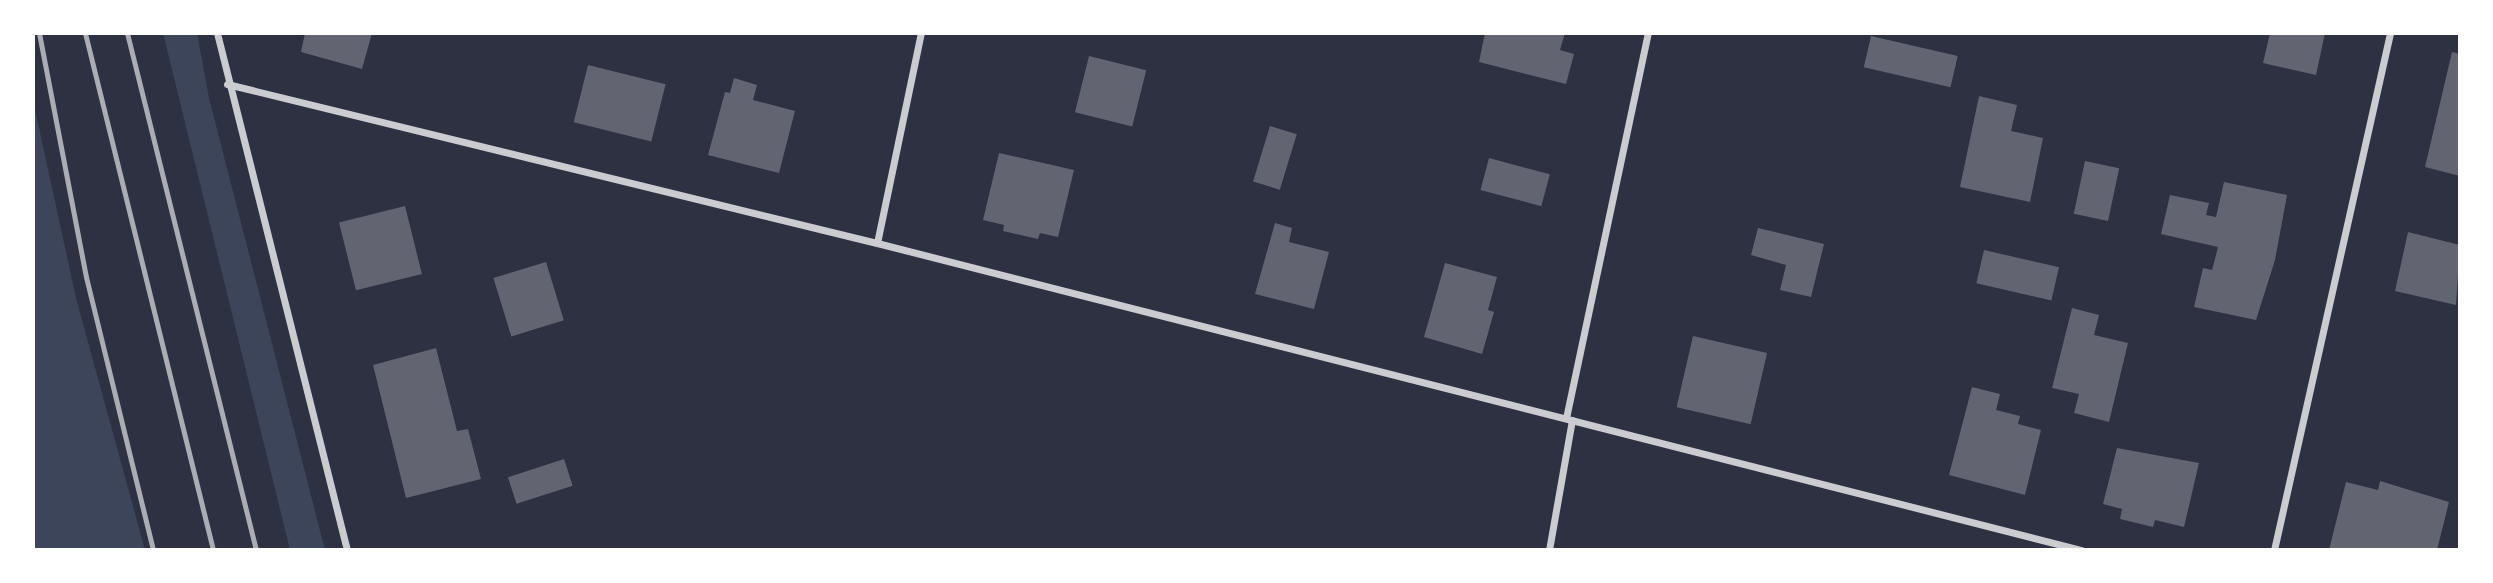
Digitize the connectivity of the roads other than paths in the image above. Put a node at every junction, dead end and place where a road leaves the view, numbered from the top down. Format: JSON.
{"nodes":[{"id":1,"x":218,"y":33,"type":"edge"},
{"id":2,"x":921,"y":33,"type":"edge"},
{"id":3,"x":1648,"y":33,"type":"edge"},
{"id":4,"x":2390,"y":33,"type":"edge"},
{"id":5,"x":227,"y":83,"type":"junction"},
{"id":6,"x":877,"y":243,"type":"junction"},
{"id":7,"x":1569,"y":419,"type":"junction"},
{"id":8,"x":347,"y":550,"type":"edge"},
{"id":9,"x":1549,"y":550,"type":"edge"},
{"id":10,"x":2081,"y":550,"type":"edge"},
{"id":11,"x":2274,"y":550,"type":"edge"}],
"edges":[{"from":1,"to":5,"type":"street"},
{"from":2,"to":6,"type":"street"},
{"from":3,"to":7,"type":"street"},
{"from":4,"to":11,"type":"street"},
{"from":5,"to":6,"type":"street"},
{"from":5,"to":8,"type":"street"},
{"from":6,"to":7,"type":"street"},
{"from":7,"to":9,"type":"street"},
{"from":7,"to":10,"type":"street"}]}
